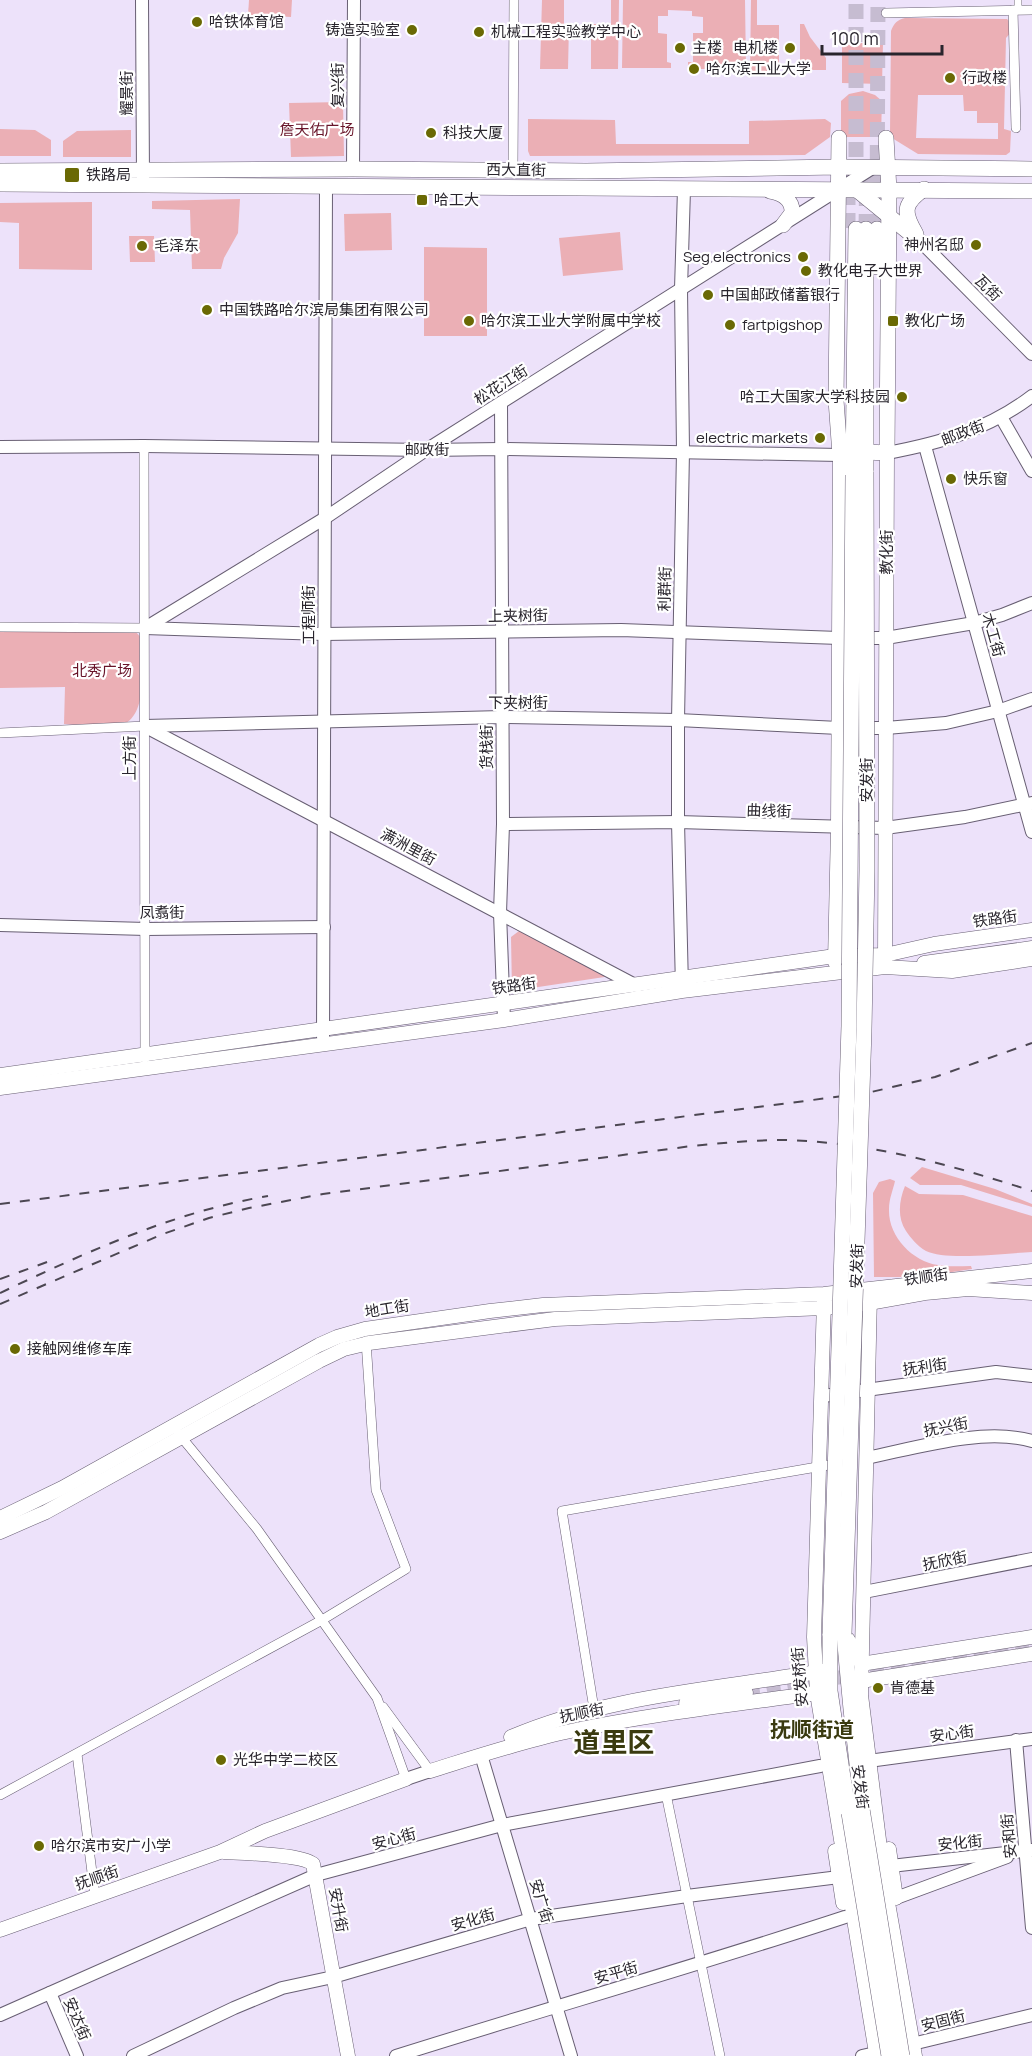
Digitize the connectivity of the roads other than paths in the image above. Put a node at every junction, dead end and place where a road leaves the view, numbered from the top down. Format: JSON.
{"nodes":[{"id":1,"x":142,"y":0,"type":"edge"},
{"id":2,"x":354,"y":0,"type":"edge"},
{"id":3,"x":514,"y":0,"type":"edge"},
{"id":4,"x":1016,"y":7,"type":"edge"},
{"id":5,"x":1032,"y":10,"type":"edge"},
{"id":6,"x":886,"y":13,"type":"dead end"},
{"id":7,"x":1016,"y":128,"type":"dead end"},
{"id":8,"x":839,"y":138,"type":"dead end"},
{"id":9,"x":886,"y":138,"type":"dead end"},
{"id":10,"x":839,"y":167,"type":"junction"},
{"id":11,"x":881,"y":167,"type":"junction"},
{"id":12,"x":1032,"y":169,"type":"edge"},
{"id":13,"x":353,"y":170,"type":"junction"},
{"id":14,"x":513,"y":170,"type":"junction"},
{"id":15,"x":0,"y":171,"type":"edge"},
{"id":16,"x":143,"y":178,"type":"junction"},
{"id":17,"x":0,"y":184,"type":"edge"},
{"id":18,"x":326,"y":186,"type":"junction"},
{"id":19,"x":684,"y":189,"type":"junction"},
{"id":20,"x":756,"y":189,"type":"junction"},
{"id":21,"x":924,"y":189,"type":"junction"},
{"id":22,"x":838,"y":190,"type":"junction"},
{"id":23,"x":857,"y":190,"type":"junction"},
{"id":24,"x":889,"y":190,"type":"junction"},
{"id":25,"x":1032,"y":191,"type":"edge"},
{"id":26,"x":889,"y":215,"type":"junction"},
{"id":27,"x":783,"y":225,"type":"junction"},
{"id":28,"x":923,"y":244,"type":"junction"},
{"id":29,"x":681,"y":289,"type":"junction"},
{"id":30,"x":1032,"y":354,"type":"edge"},
{"id":31,"x":1032,"y":396,"type":"edge"},
{"id":32,"x":501,"y":403,"type":"junction"},
{"id":33,"x":1001,"y":417,"type":"junction"},
{"id":34,"x":144,"y":446,"type":"junction"},
{"id":35,"x":925,"y":446,"type":"junction"},
{"id":36,"x":0,"y":447,"type":"edge"},
{"id":37,"x":325,"y":448,"type":"junction"},
{"id":38,"x":501,"y":449,"type":"junction"},
{"id":39,"x":426,"y":450,"type":"junction"},
{"id":40,"x":683,"y":451,"type":"junction"},
{"id":41,"x":864,"y":453,"type":"junction"},
{"id":42,"x":1032,"y":471,"type":"edge"},
{"id":43,"x":859,"y":473,"type":"joint"},
{"id":44,"x":325,"y":518,"type":"junction"},
{"id":45,"x":1032,"y":603,"type":"edge"},
{"id":46,"x":974,"y":623,"type":"junction"},
{"id":47,"x":0,"y":627,"type":"edge"},
{"id":48,"x":145,"y":628,"type":"junction"},
{"id":49,"x":502,"y":631,"type":"junction"},
{"id":50,"x":678,"y":632,"type":"junction"},
{"id":51,"x":324,"y":634,"type":"junction"},
{"id":52,"x":839,"y":638,"type":"junction"},
{"id":53,"x":886,"y":638,"type":"junction"},
{"id":54,"x":1032,"y":699,"type":"edge"},
{"id":55,"x":998,"y":711,"type":"junction"},
{"id":56,"x":502,"y":717,"type":"junction"},
{"id":57,"x":324,"y":720,"type":"junction"},
{"id":58,"x":678,"y":720,"type":"junction"},
{"id":59,"x":145,"y":726,"type":"junction"},
{"id":60,"x":839,"y":728,"type":"junction"},
{"id":61,"x":886,"y":728,"type":"junction"},
{"id":62,"x":0,"y":733,"type":"edge"},
{"id":63,"x":1028,"y":804,"type":"edge"},
{"id":64,"x":323,"y":819,"type":"junction"},
{"id":65,"x":678,"y":822,"type":"junction"},
{"id":66,"x":503,"y":824,"type":"junction"},
{"id":67,"x":838,"y":828,"type":"junction"},
{"id":68,"x":885,"y":828,"type":"junction"},
{"id":69,"x":1032,"y":832,"type":"edge"},
{"id":70,"x":500,"y":913,"type":"junction"},
{"id":71,"x":0,"y":925,"type":"edge"},
{"id":72,"x":324,"y":927,"type":"junction"},
{"id":73,"x":146,"y":929,"type":"junction"},
{"id":74,"x":1032,"y":930,"type":"edge"},
{"id":75,"x":1032,"y":941,"type":"edge"},
{"id":76,"x":1032,"y":948,"type":"edge"},
{"id":77,"x":983,"y":951,"type":"junction"},
{"id":78,"x":835,"y":956,"type":"junction"},
{"id":79,"x":1032,"y":959,"type":"edge"},
{"id":80,"x":885,"y":961,"type":"junction"},
{"id":81,"x":835,"y":972,"type":"junction"},
{"id":82,"x":682,"y":984,"type":"junction"},
{"id":83,"x":636,"y":985,"type":"junction"},
{"id":84,"x":656,"y":996,"type":"junction"},
{"id":85,"x":504,"y":1004,"type":"junction"},
{"id":86,"x":504,"y":1020,"type":"junction"},
{"id":87,"x":323,"y":1030,"type":"junction"},
{"id":88,"x":323,"y":1044,"type":"junction"},
{"id":89,"x":145,"y":1054,"type":"junction"},
{"id":90,"x":145,"y":1069,"type":"junction"},
{"id":91,"x":0,"y":1075,"type":"edge"},
{"id":92,"x":0,"y":1088,"type":"edge"},
{"id":93,"x":1032,"y":1271,"type":"edge"},
{"id":94,"x":1032,"y":1293,"type":"edge"},
{"id":95,"x":870,"y":1296,"type":"junction"},
{"id":96,"x":824,"y":1301,"type":"junction"},
{"id":97,"x":366,"y":1336,"type":"junction"},
{"id":98,"x":1032,"y":1376,"type":"edge"},
{"id":99,"x":866,"y":1390,"type":"junction"},
{"id":100,"x":823,"y":1396,"type":"junction"},
{"id":101,"x":178,"y":1432,"type":"junction"},
{"id":102,"x":1032,"y":1441,"type":"edge"},
{"id":103,"x":866,"y":1458,"type":"junction"},
{"id":104,"x":819,"y":1467,"type":"junction"},
{"id":105,"x":0,"y":1518,"type":"edge"},
{"id":106,"x":0,"y":1532,"type":"edge"},
{"id":107,"x":1032,"y":1559,"type":"edge"},
{"id":108,"x":864,"y":1592,"type":"junction"},
{"id":109,"x":322,"y":1620,"type":"junction"},
{"id":110,"x":837,"y":1634,"type":"junction"},
{"id":111,"x":1032,"y":1637,"type":"edge"},
{"id":112,"x":1032,"y":1654,"type":"edge"},
{"id":113,"x":822,"y":1671,"type":"junction"},
{"id":114,"x":861,"y":1673,"type":"junction"},
{"id":115,"x":823,"y":1692,"type":"junction"},
{"id":116,"x":746,"y":1693,"type":"tunnel mouth"},
{"id":117,"x":376,"y":1698,"type":"junction"},
{"id":118,"x":594,"y":1709,"type":"junction"},
{"id":119,"x":851,"y":1709,"type":"junction"},
{"id":120,"x":511,"y":1737,"type":"junction"},
{"id":121,"x":1032,"y":1739,"type":"edge"},
{"id":122,"x":1016,"y":1740,"type":"junction"},
{"id":123,"x":77,"y":1754,"type":"junction"},
{"id":124,"x":481,"y":1755,"type":"junction"},
{"id":125,"x":876,"y":1760,"type":"joint"},
{"id":126,"x":820,"y":1766,"type":"joint"},
{"id":127,"x":430,"y":1771,"type":"junction"},
{"id":128,"x":406,"y":1779,"type":"junction"},
{"id":129,"x":666,"y":1794,"type":"junction"},
{"id":130,"x":0,"y":1795,"type":"edge"},
{"id":131,"x":856,"y":1811,"type":"junction"},
{"id":132,"x":502,"y":1825,"type":"junction"},
{"id":133,"x":1029,"y":1850,"type":"edge"},
{"id":134,"x":219,"y":1852,"type":"junction"},
{"id":135,"x":891,"y":1866,"type":"junction"},
{"id":136,"x":316,"y":1875,"type":"junction"},
{"id":137,"x":839,"y":1877,"type":"junction"},
{"id":138,"x":94,"y":1896,"type":"junction"},
{"id":139,"x":687,"y":1896,"type":"junction"},
{"id":140,"x":891,"y":1896,"type":"junction"},
{"id":141,"x":851,"y":1899,"type":"junction"},
{"id":142,"x":845,"y":1917,"type":"junction"},
{"id":143,"x":531,"y":1919,"type":"junction"},
{"id":144,"x":1032,"y":1928,"type":"edge"},
{"id":145,"x":0,"y":1930,"type":"edge"},
{"id":146,"x":702,"y":1964,"type":"junction"},
{"id":147,"x":333,"y":1977,"type":"junction"},
{"id":148,"x":50,"y":1993,"type":"junction"},
{"id":149,"x":556,"y":2006,"type":"junction"},
{"id":150,"x":0,"y":2015,"type":"edge"},
{"id":151,"x":1032,"y":2015,"type":"edge"},
{"id":152,"x":914,"y":2050,"type":"edge"},
{"id":153,"x":881,"y":2055,"type":"edge"},
{"id":154,"x":77,"y":2056,"type":"edge"},
{"id":155,"x":133,"y":2056,"type":"edge"},
{"id":156,"x":348,"y":2056,"type":"edge"},
{"id":157,"x":396,"y":2056,"type":"edge"},
{"id":158,"x":571,"y":2056,"type":"edge"},
{"id":159,"x":720,"y":2056,"type":"edge"},
{"id":160,"x":862,"y":2056,"type":"edge"},
{"id":161,"x":902,"y":2056,"type":"edge"}],
"edges":[{"from":1,"to":16,"type":"street","name":"耀景街"},
{"from":2,"to":13,"type":"street","name":"复兴街"},
{"from":3,"to":14,"type":"street"},
{"from":4,"to":5,"type":"street"},
{"from":4,"to":6,"type":"street"},
{"from":4,"to":7,"type":"street"},
{"from":8,"to":10,"type":"main road","name":"教化街"},
{"from":9,"to":11,"type":"main road","name":"教化街"},
{"from":10,"to":11,"type":"main road","name":"西大直街"},
{"from":10,"to":14,"type":"main road","name":"西大直街"},
{"from":10,"to":22,"type":"main road","name":"教化街"},
{"from":11,"to":12,"type":"main road","name":"西大直街"},
{"from":11,"to":22,"type":"street","name":"松花江街"},
{"from":11,"to":24,"type":"main road","name":"教化街"},
{"from":13,"to":14,"type":"main road","name":"西大直街"},
{"from":13,"to":16,"type":"main road","name":"西大直街"},
{"from":15,"to":16,"type":"main road","name":"西大直街"},
{"from":16,"to":17,"type":"main road","name":"西大直街"},
{"from":16,"to":18,"type":"main road","name":"西大直街"},
{"from":18,"to":19,"type":"main road","name":"西大直街"},
{"from":18,"to":37,"type":"street","name":"工程师街"},
{"from":19,"to":20,"type":"main road","name":"西大直街"},
{"from":19,"to":29,"type":"street","name":"利群街"},
{"from":20,"to":22,"type":"main road","name":"西大直街"},
{"from":20,"to":27,"type":"main road"},
{"from":21,"to":24,"type":"main road","name":"西大直街"},
{"from":21,"to":25,"type":"main road","name":"西大直街"},
{"from":21,"to":28,"type":"main road"},
{"from":22,"to":23,"type":"main road","name":"西大直街"},
{"from":22,"to":27,"type":"street","name":"松花江街"},
{"from":22,"to":41,"type":"main road","name":"教化街"},
{"from":23,"to":24,"type":"main road","name":"西大直街"},
{"from":23,"to":26,"type":"main road"},
{"from":24,"to":26,"type":"main road","name":"教化街"},
{"from":26,"to":28,"type":"main road"},
{"from":26,"to":41,"type":"main road","name":"教化街"},
{"from":27,"to":29,"type":"street","name":"松花江街"},
{"from":28,"to":30,"type":"street","name":"瓦街"},
{"from":29,"to":32,"type":"street","name":"松花江街"},
{"from":29,"to":40,"type":"street","name":"利群街"},
{"from":31,"to":33,"type":"street","name":"邮政街"},
{"from":32,"to":38,"type":"street","name":"货栈街"},
{"from":32,"to":39,"type":"street","name":"松花江街"},
{"from":33,"to":35,"type":"street","name":"邮政街"},
{"from":33,"to":42,"type":"street"},
{"from":34,"to":36,"type":"street","name":"邮政街"},
{"from":34,"to":37,"type":"street","name":"邮政街"},
{"from":34,"to":48,"type":"street","name":"上方街"},
{"from":35,"to":41,"type":"street","name":"邮政街"},
{"from":35,"to":46,"type":"street","name":"木工街"},
{"from":37,"to":39,"type":"street","name":"邮政街"},
{"from":37,"to":44,"type":"street","name":"工程师街"},
{"from":38,"to":39,"type":"street","name":"邮政街"},
{"from":38,"to":40,"type":"street","name":"邮政街"},
{"from":38,"to":49,"type":"street","name":"货栈街"},
{"from":39,"to":44,"type":"street","name":"松花江街"},
{"from":40,"to":41,"type":"street","name":"邮政街"},
{"from":40,"to":50,"type":"street","name":"利群街"},
{"from":41,"to":41,"type":"main road","name":"教化街"},
{"from":41,"to":43,"type":"main road","name":"教化街"},
{"from":41,"to":52,"type":"main road","name":"教化街"},
{"from":41,"to":53,"type":"main road","name":"教化街"},
{"from":43,"to":110,"type":"main road","name":"安发街","bridge":true},
{"from":44,"to":48,"type":"street","name":"松花江街"},
{"from":44,"to":51,"type":"street","name":"工程师街"},
{"from":45,"to":46,"type":"street","name":"上夹树街"},
{"from":46,"to":53,"type":"street","name":"上夹树街"},
{"from":46,"to":55,"type":"street","name":"木工街"},
{"from":47,"to":48,"type":"street","name":"上夹树街"},
{"from":48,"to":51,"type":"street","name":"上夹树街"},
{"from":48,"to":59,"type":"street","name":"上方街"},
{"from":49,"to":50,"type":"street","name":"上夹树街"},
{"from":49,"to":51,"type":"street","name":"上夹树街"},
{"from":49,"to":56,"type":"street","name":"货栈街"},
{"from":50,"to":52,"type":"street","name":"上夹树街"},
{"from":50,"to":58,"type":"street","name":"利群街"},
{"from":51,"to":57,"type":"street","name":"工程师街"},
{"from":52,"to":53,"type":"street","name":"上夹树街"},
{"from":52,"to":60,"type":"main road","name":"教化街"},
{"from":53,"to":61,"type":"main road","name":"教化街"},
{"from":54,"to":55,"type":"street","name":"下夹树街"},
{"from":55,"to":61,"type":"street","name":"下夹树街"},
{"from":55,"to":63,"type":"street","name":"木工街"},
{"from":56,"to":57,"type":"street","name":"下夹树街"},
{"from":56,"to":58,"type":"street","name":"下夹树街"},
{"from":56,"to":66,"type":"street","name":"货栈街"},
{"from":57,"to":59,"type":"street","name":"下夹树街"},
{"from":57,"to":64,"type":"street","name":"工程师街"},
{"from":58,"to":60,"type":"street","name":"下夹树街"},
{"from":58,"to":65,"type":"street","name":"利群街"},
{"from":59,"to":62,"type":"street","name":"下夹树街"},
{"from":59,"to":64,"type":"street","name":"满洲里街"},
{"from":59,"to":73,"type":"street","name":"上方街"},
{"from":60,"to":61,"type":"street","name":"下夹树街"},
{"from":60,"to":67,"type":"main road","name":"教化街"},
{"from":61,"to":68,"type":"main road","name":"教化街"},
{"from":63,"to":68,"type":"street","name":"曲线街"},
{"from":63,"to":69,"type":"street","name":"木工街"},
{"from":64,"to":70,"type":"street","name":"满洲里街"},
{"from":64,"to":72,"type":"street","name":"工程师街"},
{"from":65,"to":66,"type":"street","name":"曲线街"},
{"from":65,"to":67,"type":"street","name":"曲线街"},
{"from":65,"to":82,"type":"street","name":"利群街"},
{"from":66,"to":70,"type":"street","name":"货栈街"},
{"from":67,"to":68,"type":"street","name":"曲线街"},
{"from":67,"to":78,"type":"main road","name":"教化街"},
{"from":68,"to":80,"type":"main road","name":"教化街"},
{"from":70,"to":83,"type":"street","name":"满洲里街"},
{"from":70,"to":85,"type":"street","name":"货栈街"},
{"from":71,"to":73,"type":"street","name":"凤翥街"},
{"from":72,"to":73,"type":"street","name":"凤翥街"},
{"from":72,"to":87,"type":"street","name":"工程师街"},
{"from":73,"to":89,"type":"street","name":"上方街"},
{"from":74,"to":80,"type":"main road","name":"铁路街"},
{"from":75,"to":77,"type":"main road"},
{"from":76,"to":77,"type":"main road"},
{"from":77,"to":80,"type":"main road"},
{"from":78,"to":80,"type":"main road","name":"铁路街"},
{"from":78,"to":81,"type":"main road","name":"教化街"},
{"from":78,"to":82,"type":"main road","name":"铁路街"},
{"from":79,"to":80,"type":"main road","name":"铁路街"},
{"from":80,"to":81,"type":"main road","name":"铁路街"},
{"from":81,"to":82,"type":"main road","name":"铁路街"},
{"from":82,"to":83,"type":"main road","name":"铁路街"},
{"from":82,"to":84,"type":"main road","name":"铁路街"},
{"from":83,"to":84,"type":"street","name":"满洲里街"},
{"from":83,"to":85,"type":"main road","name":"铁路街"},
{"from":84,"to":86,"type":"main road","name":"铁路街"},
{"from":85,"to":86,"type":"street","name":"货栈街"},
{"from":85,"to":87,"type":"main road","name":"铁路街"},
{"from":86,"to":88,"type":"main road","name":"铁路街"},
{"from":87,"to":88,"type":"street","name":"工程师街"},
{"from":87,"to":89,"type":"main road","name":"铁路街"},
{"from":88,"to":90,"type":"main road","name":"铁路街"},
{"from":89,"to":90,"type":"street","name":"上方街"},
{"from":89,"to":91,"type":"main road","name":"铁路街"},
{"from":90,"to":92,"type":"main road","name":"铁路街"},
{"from":93,"to":95,"type":"main road","name":"铁顺街"},
{"from":94,"to":95,"type":"main road","name":"铁顺街"},
{"from":95,"to":96,"type":"main road","name":"铁顺街"},
{"from":95,"to":99,"type":"main road"},
{"from":96,"to":97,"type":"main road","name":"地工街"},
{"from":96,"to":100,"type":"main road","name":"安发桥街"},
{"from":97,"to":101,"type":"main road","name":"地工街"},
{"from":97,"to":109,"type":"street"},
{"from":98,"to":99,"type":"street","name":"抚利街"},
{"from":99,"to":100,"type":"street","name":"抚利街"},
{"from":99,"to":103,"type":"main road"},
{"from":100,"to":104,"type":"main road","name":"安发桥街"},
{"from":101,"to":105,"type":"main road","name":"地工街"},
{"from":101,"to":106,"type":"main road","name":"地工街"},
{"from":101,"to":109,"type":"street"},
{"from":102,"to":103,"type":"street","name":"抚兴街"},
{"from":103,"to":104,"type":"street"},
{"from":103,"to":108,"type":"main road"},
{"from":104,"to":113,"type":"main road","name":"安发桥街"},
{"from":104,"to":118,"type":"street"},
{"from":107,"to":108,"type":"street","name":"抚欣街"},
{"from":108,"to":114,"type":"main road"},
{"from":109,"to":117,"type":"street"},
{"from":109,"to":123,"type":"street"},
{"from":110,"to":113,"type":"main road","name":"安发街"},
{"from":110,"to":114,"type":"main road"},
{"from":110,"to":119,"type":"main road","name":"安发街"},
{"from":111,"to":114,"type":"main road"},
{"from":112,"to":114,"type":"main road"},
{"from":113,"to":115,"type":"main road","name":"安发街"},
{"from":113,"to":118,"type":"main road","name":"抚顺街"},
{"from":114,"to":119,"type":"main road"},
{"from":114,"to":140,"type":"main road","name":"安发街"},
{"from":115,"to":124,"type":"main road","name":"抚顺街"},
{"from":115,"to":131,"type":"main road","name":"安发街"},
{"from":115,"to":141,"type":"main road","name":"安发桥街"},
{"from":116,"to":120,"type":"main road","name":"抚顺街"},
{"from":117,"to":127,"type":"street"},
{"from":117,"to":128,"type":"street"},
{"from":118,"to":120,"type":"main road","name":"抚顺街"},
{"from":119,"to":131,"type":"main road","name":"安发街"},
{"from":120,"to":127,"type":"main road","name":"抚顺街"},
{"from":121,"to":122,"type":"street","name":"安心街"},
{"from":122,"to":125,"type":"street","name":"安心街"},
{"from":122,"to":133,"type":"street","name":"安和街"},
{"from":123,"to":130,"type":"street"},
{"from":123,"to":138,"type":"street"},
{"from":124,"to":127,"type":"main road","name":"抚顺街"},
{"from":124,"to":132,"type":"street","name":"安广街"},
{"from":125,"to":135,"type":"main road","name":"安发街"},
{"from":126,"to":129,"type":"street","name":"安心街"},
{"from":126,"to":137,"type":"main road"},
{"from":127,"to":128,"type":"street"},
{"from":128,"to":134,"type":"main road","name":"抚顺街"},
{"from":129,"to":132,"type":"street","name":"安心街"},
{"from":129,"to":139,"type":"street"},
{"from":131,"to":140,"type":"main road"},
{"from":131,"to":141,"type":"main road"},
{"from":131,"to":153,"type":"main road","name":"安发街","bridge":true},
{"from":131,"to":161,"type":"main road","name":"安发街","bridge":true},
{"from":132,"to":136,"type":"street","name":"安心街"},
{"from":132,"to":143,"type":"street","name":"安广街"},
{"from":133,"to":135,"type":"street","name":"安化街"},
{"from":133,"to":140,"type":"street"},
{"from":133,"to":144,"type":"street","name":"安和街"},
{"from":134,"to":136,"type":"main road","name":"安升街"},
{"from":134,"to":138,"type":"main road","name":"抚顺街"},
{"from":135,"to":140,"type":"main road","name":"安发街"},
{"from":136,"to":147,"type":"main road","name":"安升街"},
{"from":136,"to":148,"type":"street","name":"安心街"},
{"from":137,"to":139,"type":"street","name":"安化街"},
{"from":137,"to":142,"type":"main road"},
{"from":138,"to":145,"type":"main road","name":"抚顺街"},
{"from":139,"to":143,"type":"street","name":"安化街"},
{"from":139,"to":146,"type":"street"},
{"from":140,"to":152,"type":"main road","name":"安发街"},
{"from":141,"to":153,"type":"main road","name":"安发桥街"},
{"from":142,"to":146,"type":"street","name":"安平街"},
{"from":142,"to":153,"type":"main road"},
{"from":143,"to":147,"type":"street","name":"安化街"},
{"from":143,"to":149,"type":"street","name":"安广街"},
{"from":146,"to":149,"type":"street","name":"安平街"},
{"from":146,"to":159,"type":"street"},
{"from":147,"to":155,"type":"street","name":"安化街"},
{"from":147,"to":156,"type":"main road","name":"安升街"},
{"from":148,"to":150,"type":"street","name":"安心街"},
{"from":148,"to":154,"type":"street","name":"安达街"},
{"from":149,"to":157,"type":"street","name":"安平街"},
{"from":149,"to":158,"type":"street","name":"安广街"},
{"from":151,"to":152,"type":"street","name":"安固街"},
{"from":152,"to":153,"type":"street","name":"安固街"},
{"from":153,"to":160,"type":"street","name":"安固街"}]}
